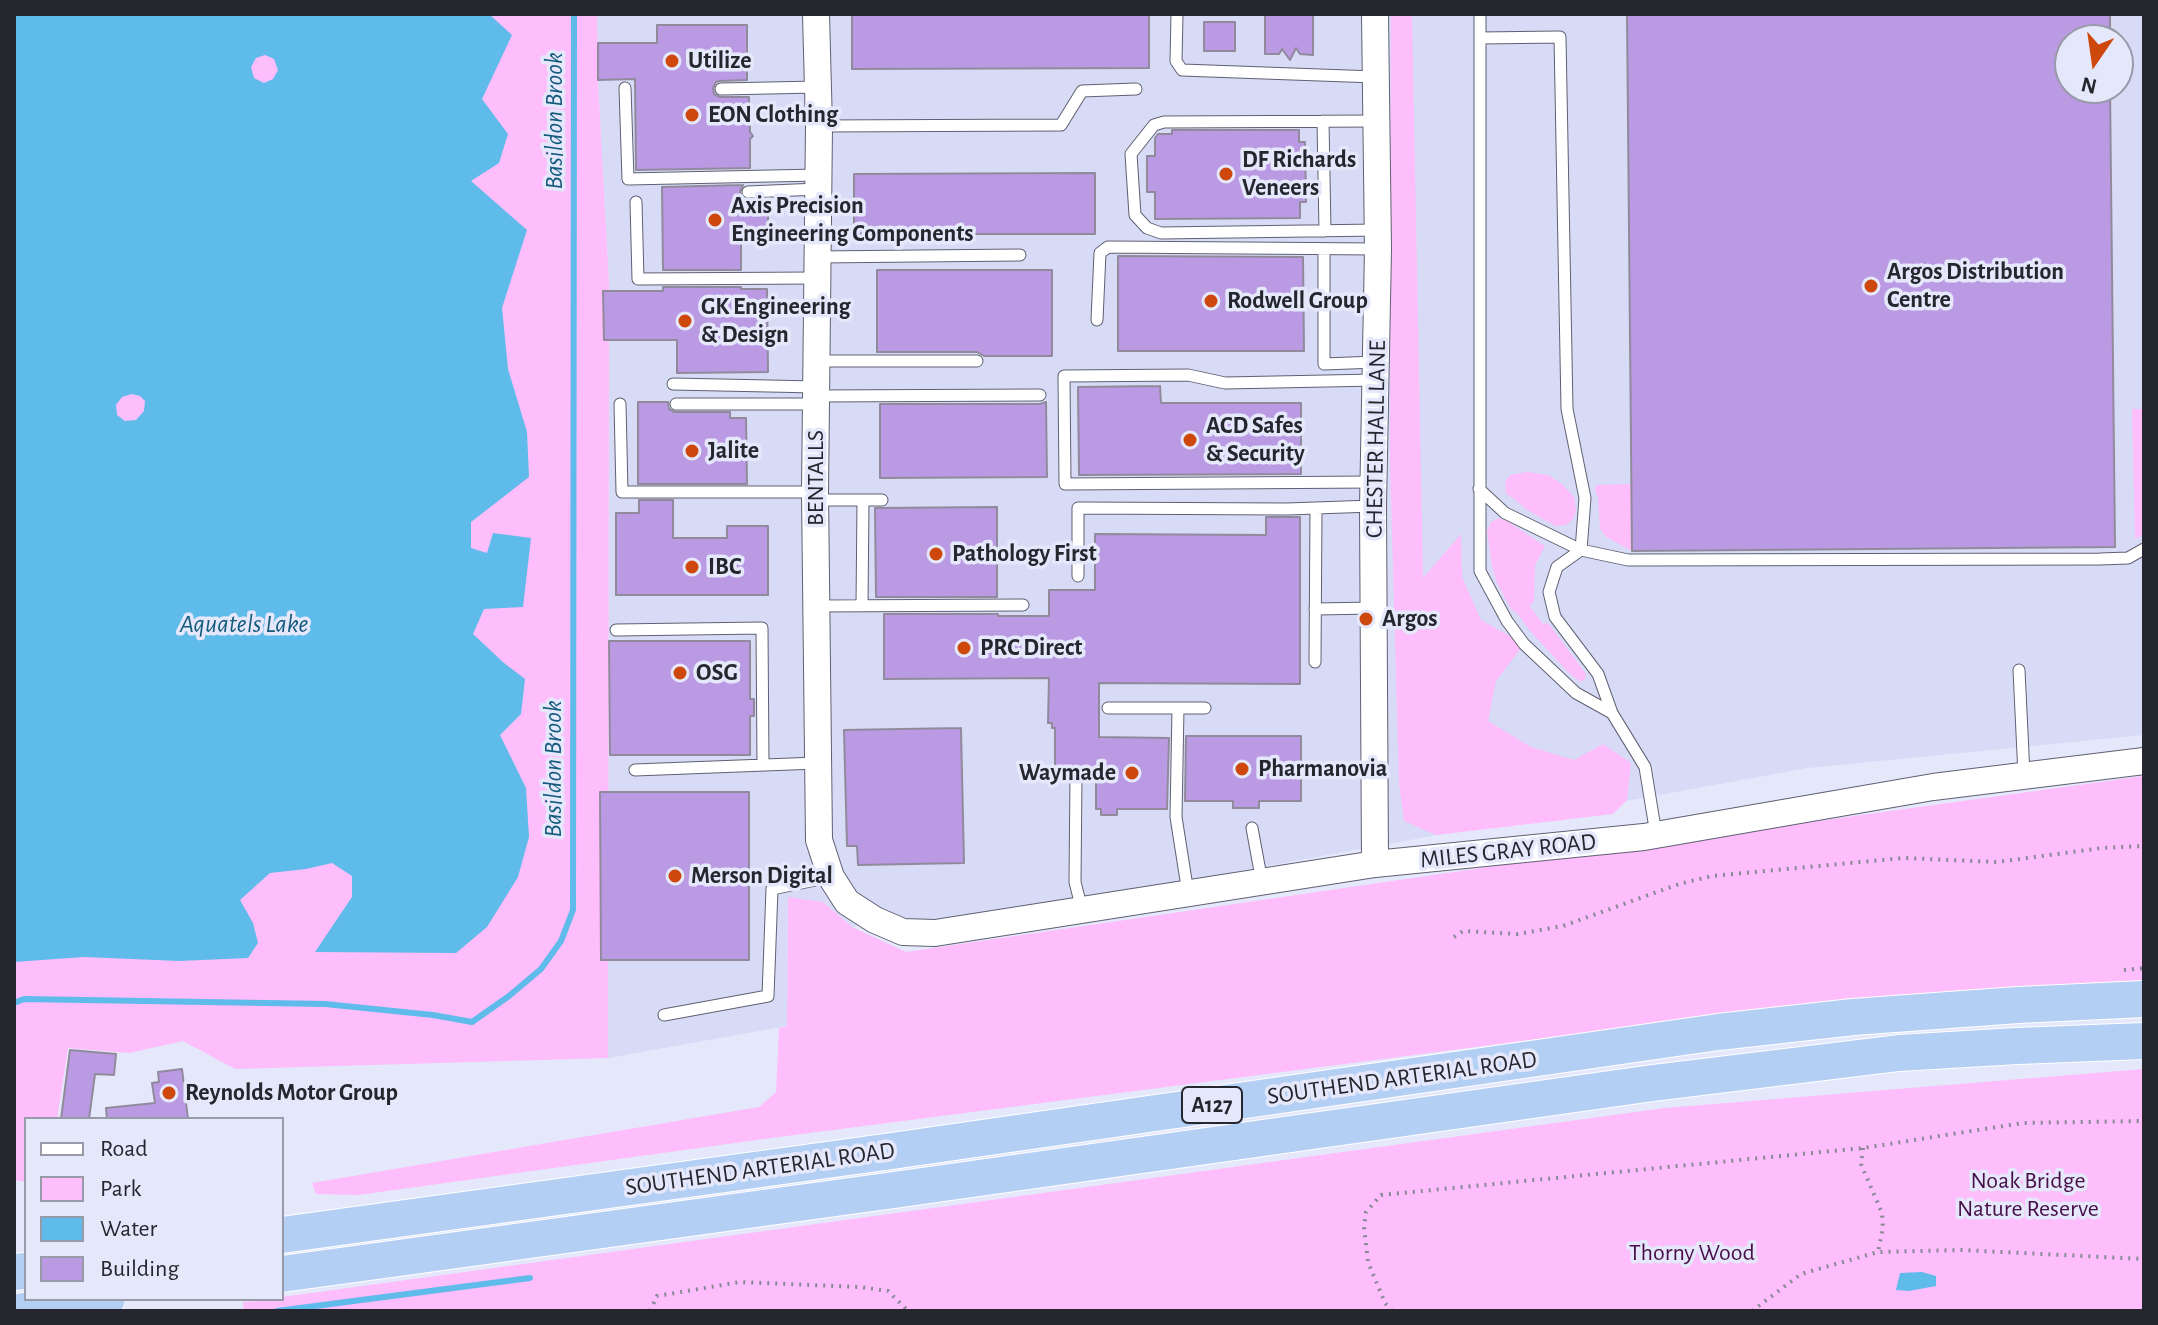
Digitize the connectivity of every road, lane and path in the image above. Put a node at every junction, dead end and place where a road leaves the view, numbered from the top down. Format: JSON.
{"nodes":[{"id":1,"x":816,"y":14,"type":"edge"},
{"id":2,"x":1177,"y":14,"type":"edge"},
{"id":3,"x":1375,"y":14,"type":"edge"},
{"id":4,"x":1480,"y":14,"type":"edge"},
{"id":5,"x":1480,"y":38,"type":"junction"},
{"id":6,"x":1376,"y":77,"type":"junction"},
{"id":7,"x":817,"y":87,"type":"junction"},
{"id":8,"x":625,"y":88,"type":"dead end"},
{"id":9,"x":721,"y":89,"type":"dead end"},
{"id":10,"x":1136,"y":89,"type":"dead end"},
{"id":11,"x":1323,"y":121,"type":"junction"},
{"id":12,"x":1376,"y":121,"type":"junction"},
{"id":13,"x":819,"y":126,"type":"junction"},
{"id":14,"x":818,"y":182,"type":"junction"},
{"id":15,"x":748,"y":192,"type":"dead end"},
{"id":16,"x":636,"y":202,"type":"dead end"},
{"id":17,"x":1325,"y":231,"type":"junction"},
{"id":18,"x":1378,"y":239,"type":"junction"},
{"id":19,"x":1324,"y":249,"type":"junction"},
{"id":20,"x":1020,"y":255,"type":"dead end"},
{"id":21,"x":817,"y":268,"type":"junction"},
{"id":22,"x":1097,"y":320,"type":"dead end"},
{"id":23,"x":977,"y":361,"type":"dead end"},
{"id":24,"x":1377,"y":371,"type":"junction"},
{"id":25,"x":673,"y":384,"type":"dead end"},
{"id":26,"x":816,"y":387,"type":"junction"},
{"id":27,"x":1040,"y":395,"type":"dead end"},
{"id":28,"x":620,"y":404,"type":"dead end"},
{"id":29,"x":676,"y":404,"type":"dead end"},
{"id":30,"x":1479,"y":489,"type":"junction"},
{"id":31,"x":1374,"y":494,"type":"junction"},
{"id":32,"x":815,"y":496,"type":"junction"},
{"id":33,"x":863,"y":500,"type":"junction"},
{"id":34,"x":882,"y":500,"type":"dead end"},
{"id":35,"x":1316,"y":508,"type":"junction"},
{"id":36,"x":2144,"y":549,"type":"edge"},
{"id":37,"x":1581,"y":550,"type":"junction"},
{"id":38,"x":1078,"y":576,"type":"dead end"},
{"id":39,"x":1023,"y":605,"type":"dead end"},
{"id":40,"x":816,"y":606,"type":"junction"},
{"id":41,"x":862,"y":606,"type":"junction"},
{"id":42,"x":1375,"y":608,"type":"junction"},
{"id":43,"x":1315,"y":609,"type":"junction"},
{"id":44,"x":616,"y":630,"type":"dead end"},
{"id":45,"x":1315,"y":662,"type":"dead end"},
{"id":46,"x":2019,"y":670,"type":"dead end"},
{"id":47,"x":1108,"y":708,"type":"dead end"},
{"id":48,"x":1178,"y":708,"type":"junction"},
{"id":49,"x":1205,"y":708,"type":"dead end"},
{"id":50,"x":1612,"y":713,"type":"junction"},
{"id":51,"x":2144,"y":761,"type":"edge"},
{"id":52,"x":818,"y":763,"type":"junction"},
{"id":53,"x":763,"y":765,"type":"junction"},
{"id":54,"x":635,"y":770,"type":"dead end"},
{"id":55,"x":1076,"y":775,"type":"dead end"},
{"id":56,"x":2024,"y":776,"type":"junction"},
{"id":57,"x":1252,"y":828,"type":"dead end"},
{"id":58,"x":1656,"y":835,"type":"junction"},
{"id":59,"x":2144,"y":846,"type":"edge"},
{"id":60,"x":1375,"y":864,"type":"junction"},
{"id":61,"x":831,"y":877,"type":"junction"},
{"id":62,"x":1262,"y":882,"type":"junction"},
{"id":63,"x":1188,"y":894,"type":"junction"},
{"id":64,"x":1082,"y":910,"type":"junction"},
{"id":65,"x":875,"y":920,"type":"joint"},
{"id":66,"x":1454,"y":937,"type":"dead end"},
{"id":67,"x":2144,"y":999,"type":"edge"},
{"id":68,"x":664,"y":1015,"type":"dead end"},
{"id":69,"x":2144,"y":1041,"type":"edge"},
{"id":70,"x":2144,"y":1121,"type":"edge"},
{"id":71,"x":1863,"y":1148,"type":"junction"},
{"id":72,"x":284,"y":1235,"type":"edge"},
{"id":73,"x":1878,"y":1252,"type":"junction"},
{"id":74,"x":2144,"y":1259,"type":"edge"},
{"id":75,"x":284,"y":1274,"type":"edge"},
{"id":76,"x":93,"y":1301,"type":"edge"},
{"id":77,"x":23,"y":1311,"type":"edge"},
{"id":78,"x":650,"y":1311,"type":"edge"},
{"id":79,"x":908,"y":1311,"type":"edge"},
{"id":80,"x":1392,"y":1311,"type":"edge"},
{"id":81,"x":1752,"y":1311,"type":"edge"}],
"edges":[{"from":1,"to":7,"type":"street","name":"BENTALLS"},
{"from":2,"to":6,"type":"lane"},
{"from":3,"to":6,"type":"street","name":"CHESTER HALL LANE"},
{"from":4,"to":5,"type":"lane"},
{"from":5,"to":30,"type":"lane"},
{"from":5,"to":37,"type":"lane"},
{"from":6,"to":12,"type":"street","name":"CHESTER HALL LANE"},
{"from":7,"to":9,"type":"lane"},
{"from":7,"to":13,"type":"street","name":"BENTALLS"},
{"from":8,"to":14,"type":"lane"},
{"from":10,"to":13,"type":"lane"},
{"from":11,"to":12,"type":"lane"},
{"from":11,"to":17,"type":"lane"},
{"from":11,"to":17,"type":"lane"},
{"from":12,"to":18,"type":"street","name":"CHESTER HALL LANE"},
{"from":13,"to":14,"type":"street","name":"BENTALLS"},
{"from":14,"to":15,"type":"lane"},
{"from":14,"to":21,"type":"street","name":"BENTALLS"},
{"from":16,"to":21,"type":"lane"},
{"from":17,"to":18,"type":"lane"},
{"from":18,"to":19,"type":"lane"},
{"from":18,"to":24,"type":"street","name":"CHESTER HALL LANE"},
{"from":19,"to":22,"type":"lane"},
{"from":19,"to":24,"type":"lane"},
{"from":20,"to":21,"type":"lane"},
{"from":21,"to":26,"type":"street","name":"BENTALLS"},
{"from":23,"to":26,"type":"lane"},
{"from":24,"to":31,"type":"street","name":"CHESTER HALL LANE"},
{"from":24,"to":31,"type":"lane"},
{"from":25,"to":26,"type":"lane"},
{"from":26,"to":27,"type":"lane"},
{"from":26,"to":29,"type":"lane"},
{"from":26,"to":32,"type":"street","name":"BENTALLS"},
{"from":28,"to":32,"type":"lane"},
{"from":30,"to":37,"type":"lane"},
{"from":30,"to":50,"type":"lane"},
{"from":31,"to":35,"type":"lane"},
{"from":31,"to":42,"type":"street","name":"CHESTER HALL LANE"},
{"from":32,"to":33,"type":"lane"},
{"from":32,"to":40,"type":"street","name":"BENTALLS"},
{"from":33,"to":34,"type":"lane"},
{"from":33,"to":41,"type":"lane"},
{"from":35,"to":38,"type":"lane"},
{"from":35,"to":43,"type":"lane"},
{"from":36,"to":37,"type":"lane"},
{"from":37,"to":50,"type":"lane"},
{"from":39,"to":41,"type":"lane"},
{"from":40,"to":41,"type":"lane"},
{"from":40,"to":52,"type":"street","name":"BENTALLS"},
{"from":42,"to":43,"type":"lane"},
{"from":42,"to":60,"type":"street","name":"CHESTER HALL LANE"},
{"from":43,"to":45,"type":"lane"},
{"from":44,"to":53,"type":"lane"},
{"from":46,"to":56,"type":"lane"},
{"from":47,"to":48,"type":"lane"},
{"from":48,"to":49,"type":"lane"},
{"from":48,"to":63,"type":"lane"},
{"from":50,"to":58,"type":"lane"},
{"from":51,"to":56,"type":"street","name":"MILES GRAY ROAD"},
{"from":52,"to":53,"type":"lane"},
{"from":52,"to":61,"type":"street","name":"BENTALLS"},
{"from":53,"to":54,"type":"lane"},
{"from":55,"to":64,"type":"lane"},
{"from":56,"to":58,"type":"street","name":"MILES GRAY ROAD"},
{"from":57,"to":62,"type":"lane"},
{"from":58,"to":60,"type":"street","name":"MILES GRAY ROAD"},
{"from":59,"to":66,"type":"path"},
{"from":60,"to":62,"type":"street","name":"MILES GRAY ROAD"},
{"from":61,"to":65,"type":"street","name":"BENTALLS"},
{"from":61,"to":68,"type":"lane"},
{"from":62,"to":63,"type":"street","name":"MILES GRAY ROAD"},
{"from":63,"to":64,"type":"street","name":"MILES GRAY ROAD"},
{"from":64,"to":65,"type":"street","name":"MILES GRAY ROAD"},
{"from":67,"to":72,"type":"highway","name":"SOUTHEND ARTERIAL ROAD","number":"A127"},
{"from":69,"to":75,"type":"highway","name":"SOUTHEND ARTERIAL ROAD","number":"A127"},
{"from":70,"to":71,"type":"path"},
{"from":71,"to":73,"type":"path"},
{"from":71,"to":80,"type":"path"},
{"from":73,"to":74,"type":"path"},
{"from":73,"to":81,"type":"path"},
{"from":76,"to":77,"type":"highway"},
{"from":78,"to":79,"type":"path"}]}
